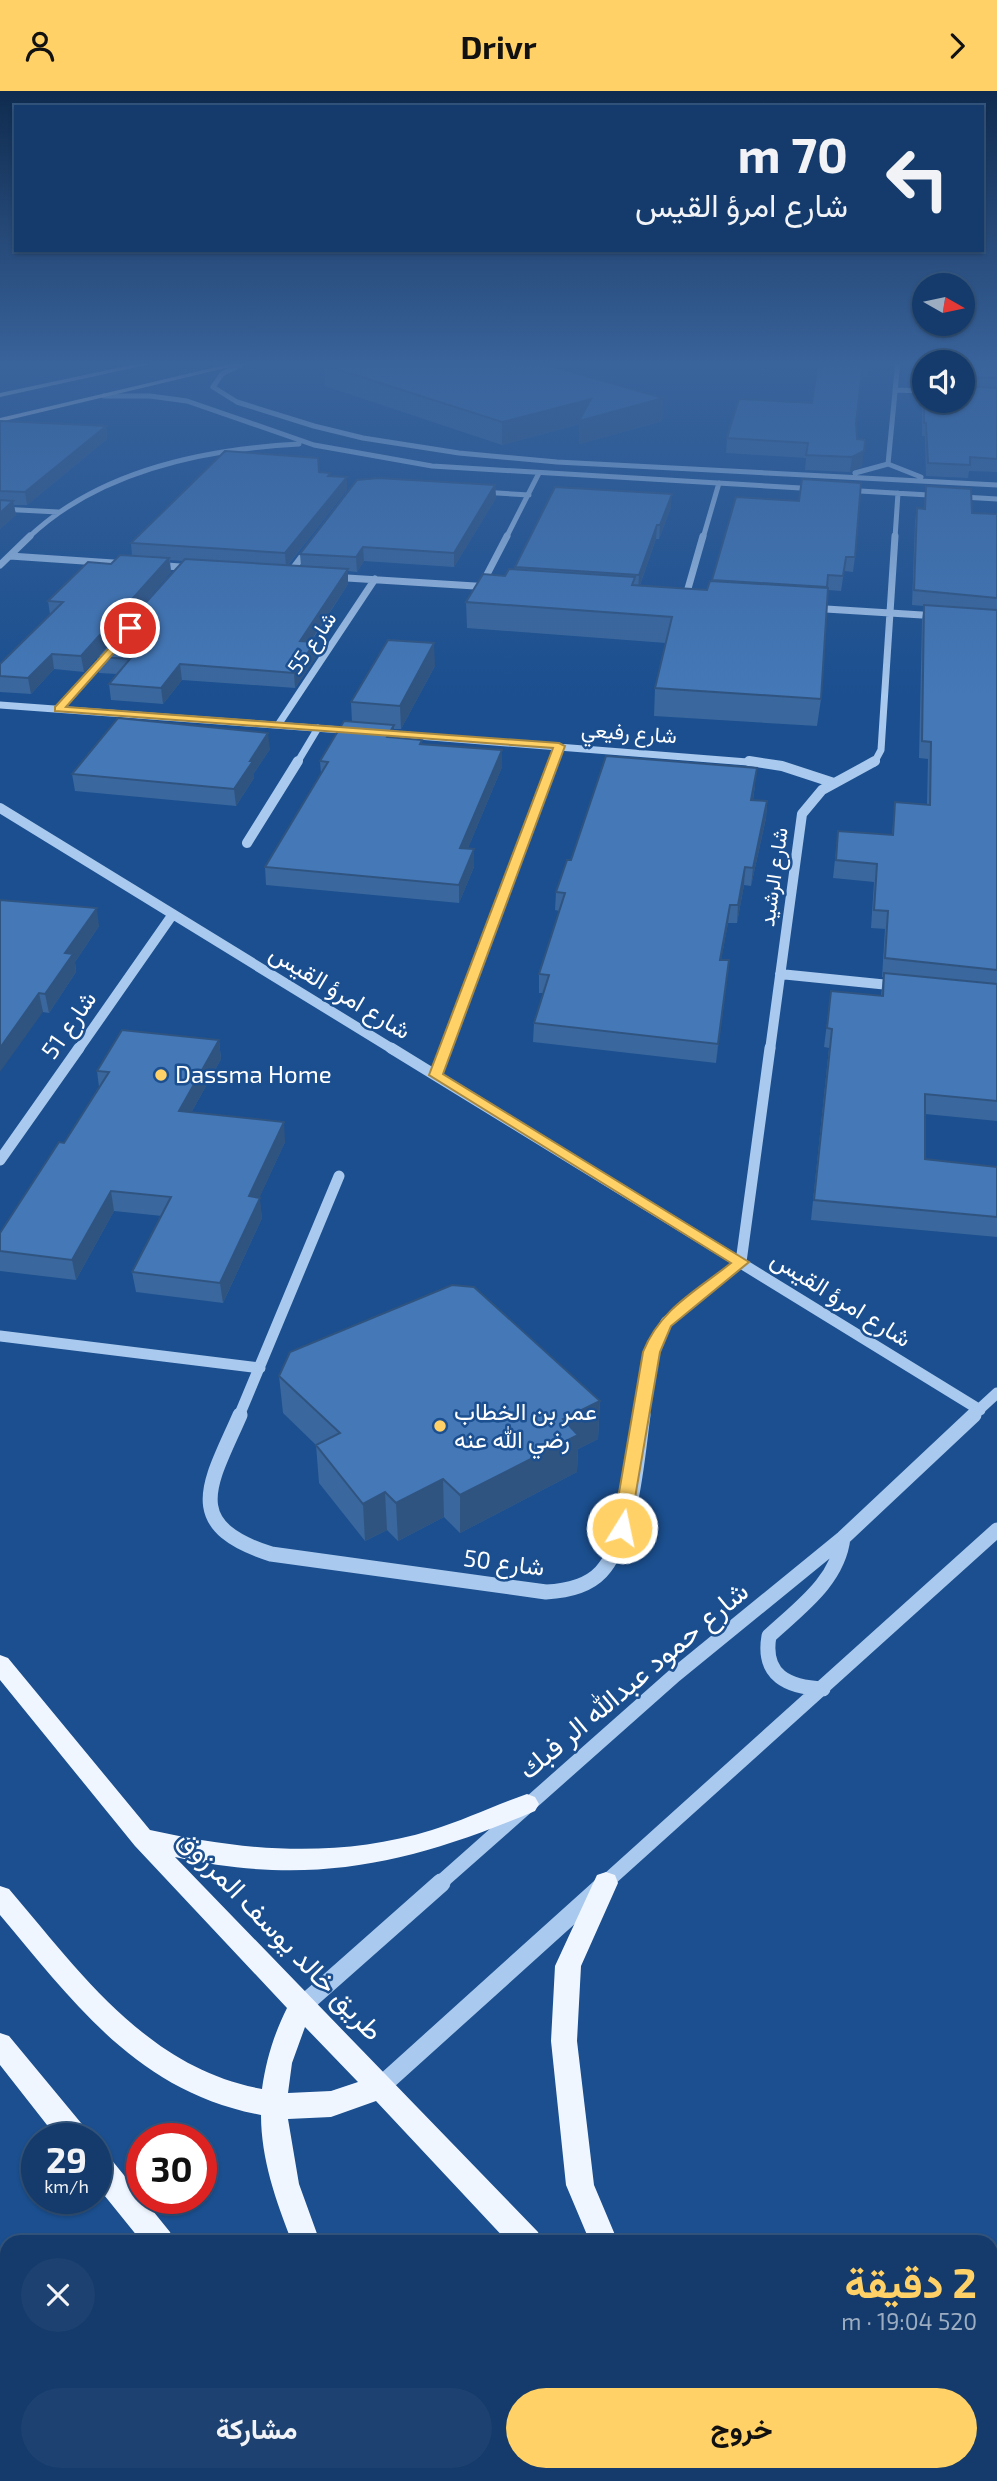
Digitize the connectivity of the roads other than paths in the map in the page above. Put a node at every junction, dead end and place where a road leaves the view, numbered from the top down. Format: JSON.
{"nodes":[{"id":1,"x":149,"y":473,"type":"edge"},
{"id":2,"x":519,"y":473,"type":"edge"},
{"id":3,"x":751,"y":473,"type":"edge"},
{"id":4,"x":759,"y":473,"type":"junction"},
{"id":5,"x":847,"y":473,"type":"edge"},
{"id":6,"x":914,"y":473,"type":"edge"},
{"id":7,"x":539,"y":474,"type":"junction"},
{"id":8,"x":831,"y":476,"type":"junction"},
{"id":9,"x":942,"y":482,"type":"junction"},
{"id":10,"x":719,"y":483,"type":"junction"},
{"id":11,"x":758,"y":485,"type":"junction"},
{"id":12,"x":997,"y":485,"type":"edge"},
{"id":13,"x":477,"y":492,"type":"edge"},
{"id":14,"x":898,"y":493,"type":"junction"},
{"id":15,"x":529,"y":495,"type":"junction"},
{"id":16,"x":997,"y":499,"type":"edge"},
{"id":17,"x":0,"y":509,"type":"edge"},
{"id":18,"x":58,"y":512,"type":"junction"},
{"id":19,"x":312,"y":544,"type":"edge"},
{"id":20,"x":10,"y":556,"type":"junction"},
{"id":21,"x":0,"y":565,"type":"edge"},
{"id":22,"x":184,"y":567,"type":"junction"},
{"id":23,"x":197,"y":568,"type":"edge"},
{"id":24,"x":276,"y":573,"type":"edge"},
{"id":25,"x":289,"y":574,"type":"junction"},
{"id":26,"x":301,"y":575,"type":"edge"},
{"id":27,"x":326,"y":576,"type":"edge"},
{"id":28,"x":175,"y":577,"type":"edge"},
{"id":29,"x":375,"y":579,"type":"junction"},
{"id":30,"x":481,"y":586,"type":"junction"},
{"id":31,"x":495,"y":587,"type":"edge"},
{"id":32,"x":671,"y":598,"type":"edge"},
{"id":33,"x":685,"y":599,"type":"junction"},
{"id":34,"x":698,"y":600,"type":"edge"},
{"id":35,"x":794,"y":607,"type":"edge"},
{"id":36,"x":891,"y":613,"type":"junction"},
{"id":37,"x":944,"y":616,"type":"edge"},
{"id":38,"x":113,"y":648,"type":"edge"},
{"id":39,"x":0,"y":705,"type":"edge"},
{"id":40,"x":59,"y":709,"type":"junction"},
{"id":41,"x":278,"y":725,"type":"junction"},
{"id":42,"x":318,"y":728,"type":"junction"},
{"id":43,"x":559,"y":746,"type":"junction"},
{"id":44,"x":834,"y":783,"type":"junction"},
{"id":45,"x":0,"y":809,"type":"edge"},
{"id":46,"x":247,"y":843,"type":"dead end"},
{"id":47,"x":173,"y":914,"type":"junction"},
{"id":48,"x":780,"y":974,"type":"junction"},
{"id":49,"x":916,"y":988,"type":"edge"},
{"id":50,"x":436,"y":1075,"type":"junction"},
{"id":51,"x":0,"y":1138,"type":"edge"},
{"id":52,"x":14,"y":1140,"type":"junction"},
{"id":53,"x":0,"y":1160,"type":"edge"},
{"id":54,"x":339,"y":1176,"type":"dead end"},
{"id":55,"x":741,"y":1262,"type":"junction"},
{"id":56,"x":0,"y":1336,"type":"edge"},
{"id":57,"x":260,"y":1368,"type":"junction"},
{"id":58,"x":997,"y":1393,"type":"edge"},
{"id":59,"x":980,"y":1410,"type":"junction"},
{"id":60,"x":997,"y":1530,"type":"edge"},
{"id":61,"x":843,"y":1538,"type":"junction"},
{"id":62,"x":0,"y":1664,"type":"edge"},
{"id":63,"x":822,"y":1689,"type":"junction"},
{"id":64,"x":527,"y":1804,"type":"junction"},
{"id":65,"x":143,"y":1839,"type":"junction"},
{"id":66,"x":607,"y":1883,"type":"junction"},
{"id":67,"x":0,"y":1896,"type":"edge"},
{"id":68,"x":302,"y":2006,"type":"junction"},
{"id":69,"x":0,"y":2045,"type":"edge"},
{"id":70,"x":381,"y":2086,"type":"junction"},
{"id":71,"x":275,"y":2103,"type":"junction"},
{"id":72,"x":63,"y":2123,"type":"edge"},
{"id":73,"x":112,"y":2183,"type":"edge"},
{"id":74,"x":154,"y":2235,"type":"edge"},
{"id":75,"x":303,"y":2235,"type":"edge"},
{"id":76,"x":521,"y":2235,"type":"edge"},
{"id":77,"x":601,"y":2235,"type":"edge"}],
"edges":[{"from":1,"to":18,"type":"street"},
{"from":2,"to":7,"type":"street"},
{"from":3,"to":4,"type":"street"},
{"from":4,"to":8,"type":"street"},
{"from":4,"to":11,"type":"street"},
{"from":5,"to":8,"type":"street"},
{"from":6,"to":9,"type":"street"},
{"from":7,"to":10,"type":"street"},
{"from":7,"to":15,"type":"street"},
{"from":8,"to":9,"type":"street"},
{"from":9,"to":12,"type":"street"},
{"from":10,"to":11,"type":"street"},
{"from":10,"to":33,"type":"street"},
{"from":11,"to":14,"type":"street"},
{"from":13,"to":15,"type":"street"},
{"from":14,"to":16,"type":"street"},
{"from":14,"to":36,"type":"street","name":"شارع الرشيد"},
{"from":15,"to":30,"type":"street"},
{"from":17,"to":18,"type":"street"},
{"from":18,"to":20,"type":"street"},
{"from":19,"to":25,"type":"street"},
{"from":20,"to":21,"type":"street"},
{"from":20,"to":22,"type":"street"},
{"from":22,"to":23,"type":"street"},
{"from":22,"to":28,"type":"street"},
{"from":24,"to":25,"type":"street"},
{"from":25,"to":26,"type":"street"},
{"from":27,"to":29,"type":"street"},
{"from":29,"to":30,"type":"street"},
{"from":29,"to":41,"type":"street","name":"شارع 55"},
{"from":30,"to":31,"type":"street"},
{"from":32,"to":33,"type":"street"},
{"from":33,"to":34,"type":"street"},
{"from":35,"to":36,"type":"street"},
{"from":36,"to":37,"type":"street"},
{"from":36,"to":44,"type":"street","name":"شارع الرشيد"},
{"from":38,"to":40,"type":"street"},
{"from":39,"to":40,"type":"street","name":"شارع رفيعي"},
{"from":40,"to":41,"type":"street","name":"شارع رفيعي"},
{"from":41,"to":42,"type":"street","name":"شارع رفيعي"},
{"from":42,"to":43,"type":"street","name":"شارع رفيعي"},
{"from":42,"to":46,"type":"street"},
{"from":43,"to":44,"type":"street","name":"شارع رفيعي"},
{"from":43,"to":50,"type":"street"},
{"from":44,"to":48,"type":"street","name":"شارع الرشيد"},
{"from":45,"to":47,"type":"street","name":"شارع امرؤ القيس"},
{"from":47,"to":50,"type":"street","name":"شارع امرؤ القيس"},
{"from":47,"to":52,"type":"street","name":"شارع 51"},
{"from":48,"to":49,"type":"street"},
{"from":48,"to":55,"type":"street","name":"شارع الرشيد"},
{"from":50,"to":55,"type":"street","name":"شارع امرؤ القيس"},
{"from":51,"to":52,"type":"street"},
{"from":52,"to":53,"type":"street","name":"شارع 51"},
{"from":54,"to":57,"type":"street","name":"شارع 50"},
{"from":55,"to":57,"type":"street","name":"شارع 50"},
{"from":55,"to":59,"type":"street","name":"شارع امرؤ القيس"},
{"from":56,"to":57,"type":"street"},
{"from":58,"to":59,"type":"street","name":"شارع حمود عبدالله الر فبك"},
{"from":59,"to":61,"type":"street","name":"شارع حمود عبدالله الر فبك"},
{"from":60,"to":63,"type":"street"},
{"from":61,"to":63,"type":"street"},
{"from":61,"to":64,"type":"street","name":"شارع حمود عبدالله الر فبك"},
{"from":62,"to":65,"type":"main road","name":"طريق خالد يوسف المرزوق"},
{"from":63,"to":66,"type":"street"},
{"from":64,"to":65,"type":"main road"},
{"from":64,"to":68,"type":"street","name":"شارع حمود عبدالله الر فبك"},
{"from":65,"to":68,"type":"main road","name":"طريق خالد يوسف المرزوق"},
{"from":66,"to":70,"type":"street"},
{"from":66,"to":77,"type":"main road"},
{"from":67,"to":71,"type":"main road"},
{"from":68,"to":70,"type":"main road","name":"طريق خالد يوسف المرزوق"},
{"from":68,"to":71,"type":"main road"},
{"from":69,"to":72,"type":"main road"},
{"from":70,"to":71,"type":"main road"},
{"from":70,"to":76,"type":"main road","name":"طريق خالد يوسف المرزوق"},
{"from":71,"to":75,"type":"main road"},
{"from":73,"to":74,"type":"main road"}]}
